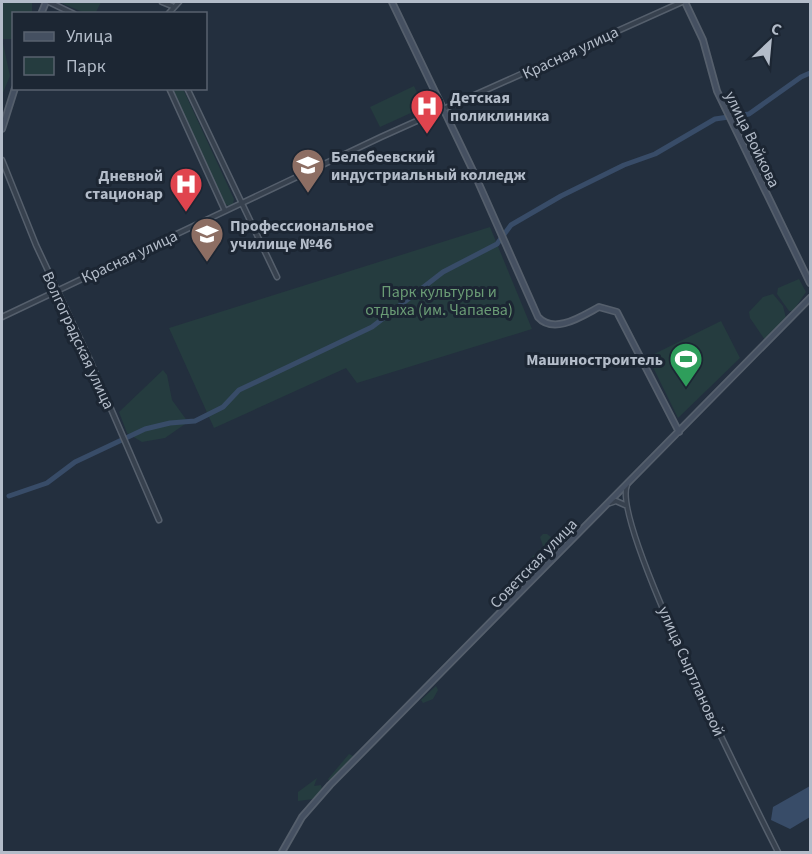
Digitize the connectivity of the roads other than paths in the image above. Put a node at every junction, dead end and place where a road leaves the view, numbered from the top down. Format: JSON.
{"nodes":[{"id":1,"x":48,"y":2,"type":"edge"},
{"id":2,"x":162,"y":2,"type":"edge"},
{"id":3,"x":179,"y":2,"type":"edge"},
{"id":4,"x":392,"y":2,"type":"edge"},
{"id":5,"x":684,"y":2,"type":"edge"},
{"id":6,"x":172,"y":6,"type":"junction"},
{"id":7,"x":70,"y":12,"type":"edge"},
{"id":8,"x":169,"y":12,"type":"edge"},
{"id":9,"x":14,"y":90,"type":"edge"},
{"id":10,"x":170,"y":90,"type":"edge"},
{"id":11,"x":188,"y":90,"type":"edge"},
{"id":12,"x":442,"y":111,"type":"junction"},
{"id":13,"x":2,"y":129,"type":"edge"},
{"id":14,"x":2,"y":160,"type":"edge"},
{"id":15,"x":241,"y":204,"type":"junction"},
{"id":16,"x":225,"y":211,"type":"junction"},
{"id":17,"x":277,"y":277,"type":"dead end"},
{"id":18,"x":810,"y":284,"type":"edge"},
{"id":19,"x":56,"y":291,"type":"junction"},
{"id":20,"x":810,"y":298,"type":"edge"},
{"id":21,"x":2,"y":317,"type":"edge"},
{"id":22,"x":679,"y":432,"type":"junction"},
{"id":23,"x":627,"y":483,"type":"junction"},
{"id":24,"x":605,"y":506,"type":"junction"},
{"id":25,"x":626,"y":506,"type":"junction"},
{"id":26,"x":159,"y":520,"type":"dead end"},
{"id":27,"x":282,"y":852,"type":"edge"},
{"id":28,"x":778,"y":852,"type":"edge"}],
"edges":[{"from":1,"to":7,"type":"street"},
{"from":2,"to":6,"type":"street"},
{"from":3,"to":6,"type":"street"},
{"from":4,"to":12,"type":"main road"},
{"from":5,"to":12,"type":"street","name":"Красная улица"},
{"from":5,"to":18,"type":"main road","name":"улица Войкова"},
{"from":6,"to":8,"type":"street"},
{"from":9,"to":13,"type":"main road"},
{"from":10,"to":16,"type":"street"},
{"from":11,"to":15,"type":"street"},
{"from":12,"to":15,"type":"street","name":"Красная улица"},
{"from":12,"to":22,"type":"main road"},
{"from":14,"to":19,"type":"street","name":"Волгоградская улица"},
{"from":15,"to":16,"type":"street","name":"Красная улица"},
{"from":15,"to":17,"type":"street"},
{"from":16,"to":19,"type":"street","name":"Красная улица"},
{"from":19,"to":21,"type":"street","name":"Красная улица"},
{"from":19,"to":26,"type":"street","name":"Волгоградская улица"},
{"from":20,"to":22,"type":"main road","name":"Советская улица"},
{"from":22,"to":23,"type":"main road","name":"Советская улица"},
{"from":23,"to":24,"type":"main road","name":"Советская улица"},
{"from":23,"to":25,"type":"street","name":"улица Сыртлановой"},
{"from":24,"to":25,"type":"street"},
{"from":24,"to":27,"type":"main road","name":"Советская улица"},
{"from":25,"to":28,"type":"street","name":"улица Сыртлановой"}]}
